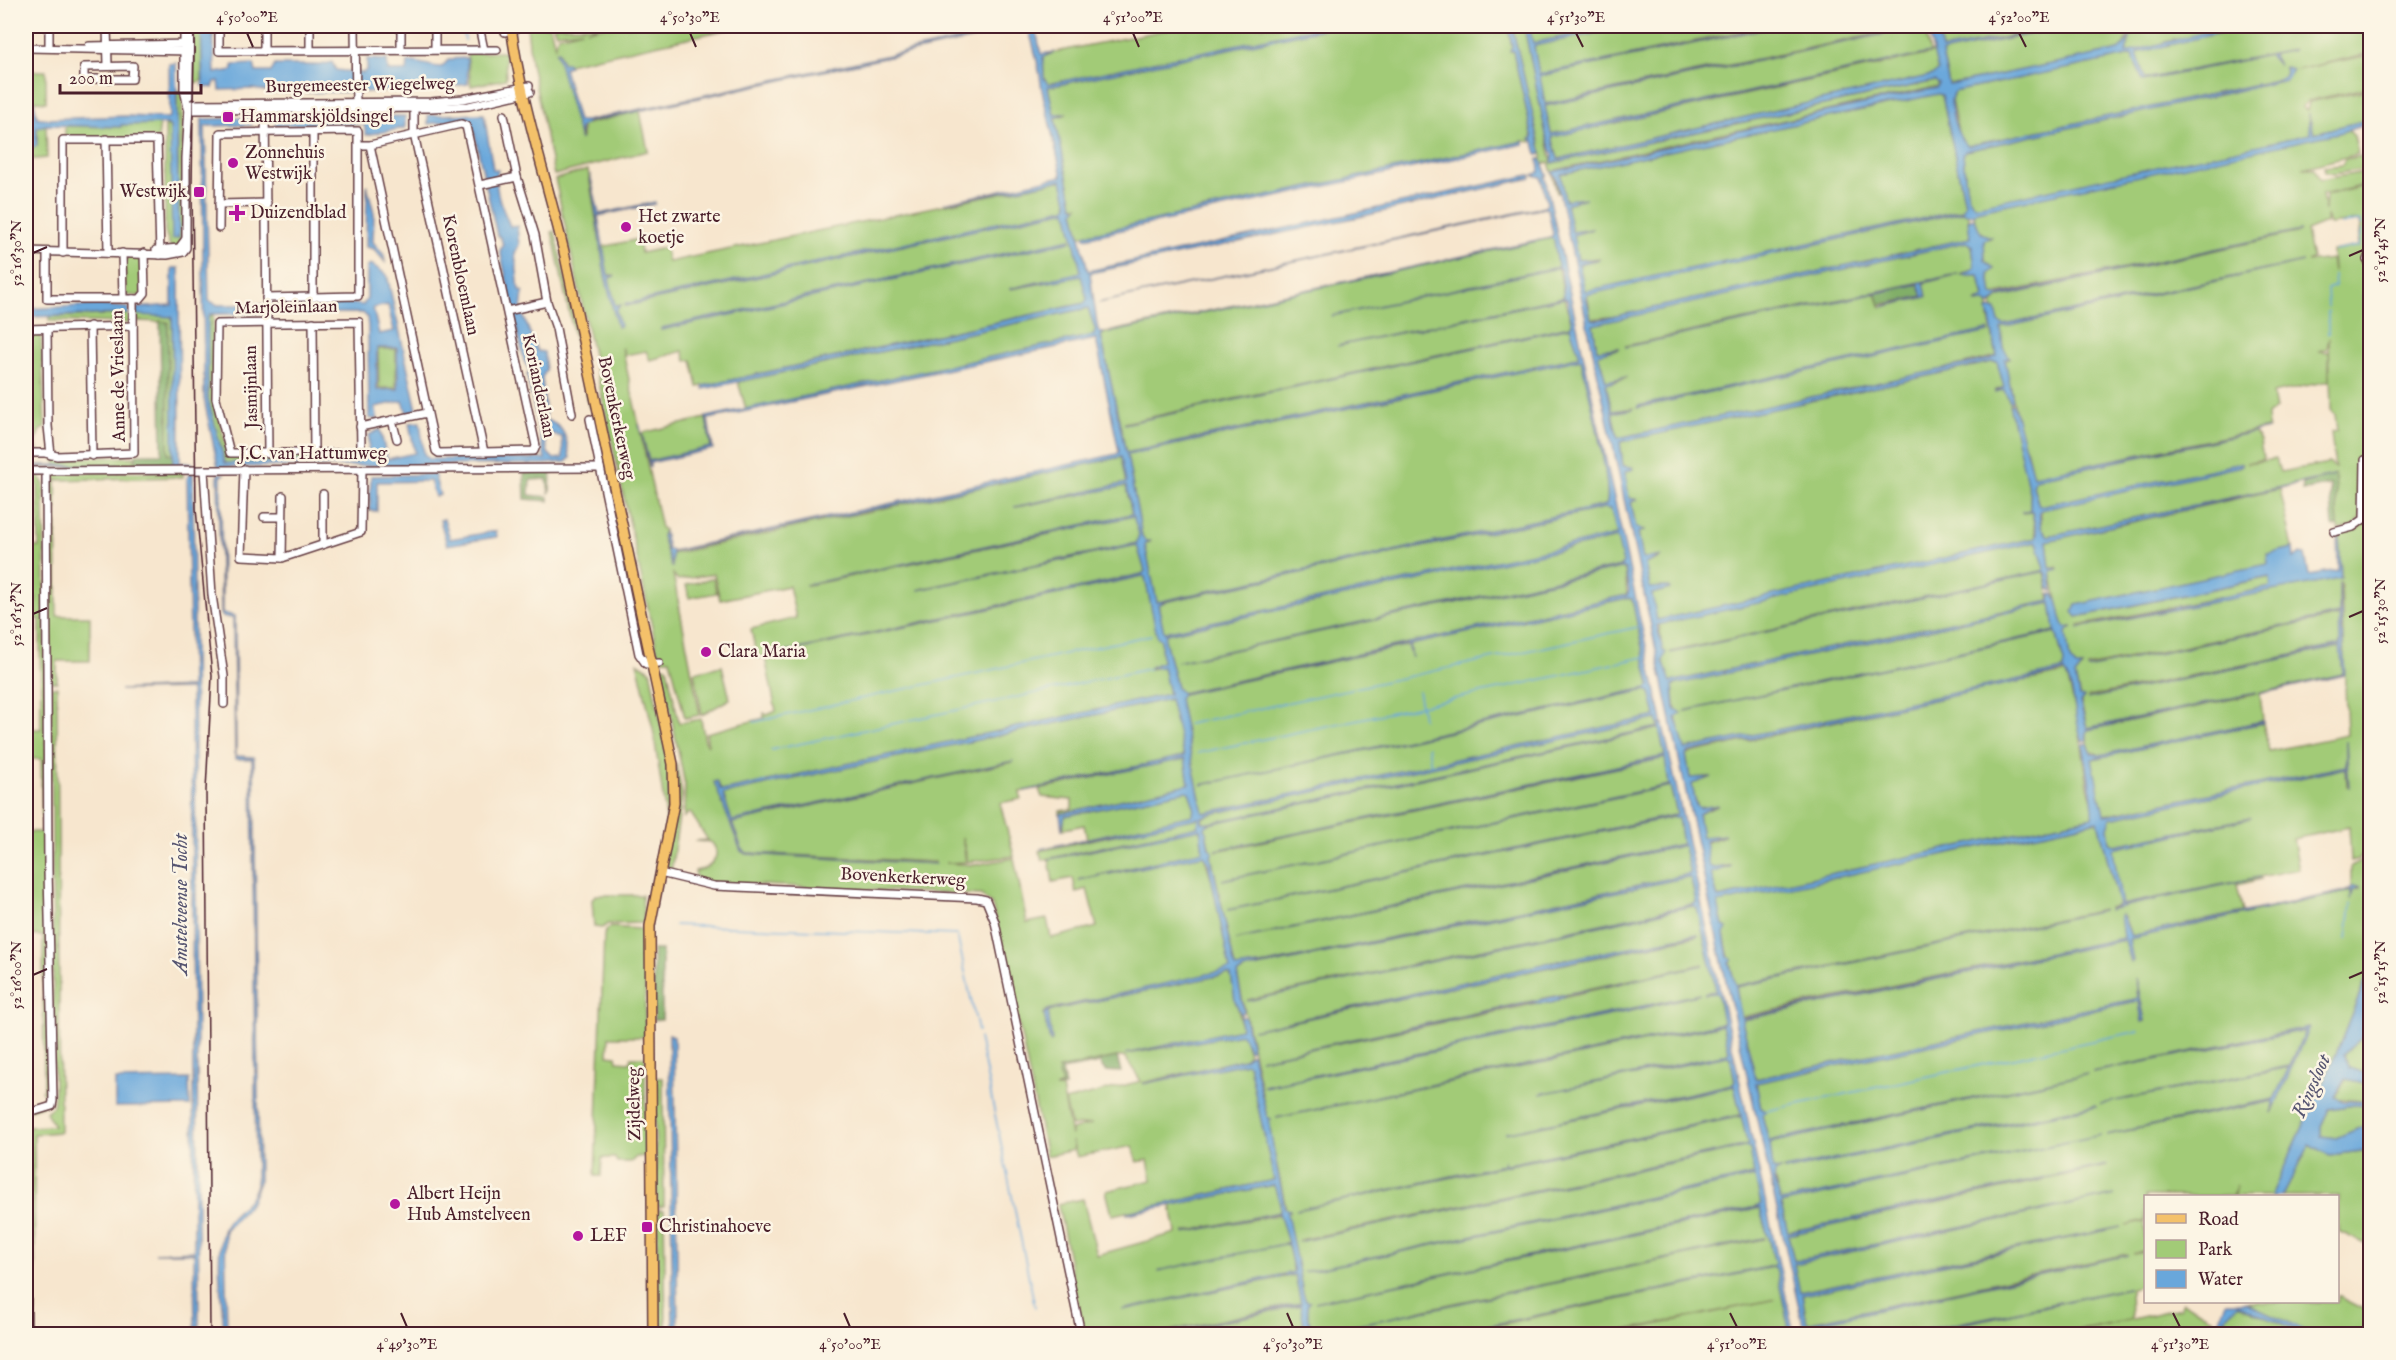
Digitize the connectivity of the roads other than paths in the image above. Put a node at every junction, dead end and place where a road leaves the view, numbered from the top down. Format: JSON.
{"nodes":[{"id":1,"x":49,"y":26,"type":"edge"},
{"id":2,"x":107,"y":26,"type":"edge"},
{"id":3,"x":184,"y":26,"type":"edge"},
{"id":4,"x":190,"y":26,"type":"edge"},
{"id":5,"x":219,"y":26,"type":"edge"},
{"id":6,"x":264,"y":26,"type":"edge"},
{"id":7,"x":310,"y":26,"type":"edge"},
{"id":8,"x":355,"y":26,"type":"edge"},
{"id":9,"x":401,"y":26,"type":"edge"},
{"id":10,"x":435,"y":26,"type":"edge"},
{"id":11,"x":479,"y":26,"type":"edge"},
{"id":12,"x":509,"y":27,"type":"edge"},
{"id":13,"x":49,"y":47,"type":"junction"},
{"id":14,"x":187,"y":47,"type":"junction"},
{"id":15,"x":26,"y":48,"type":"edge"},
{"id":16,"x":107,"y":48,"type":"junction"},
{"id":17,"x":435,"y":49,"type":"junction"},
{"id":18,"x":310,"y":50,"type":"junction"},
{"id":19,"x":356,"y":50,"type":"junction"},
{"id":20,"x":401,"y":50,"type":"junction"},
{"id":21,"x":484,"y":50,"type":"junction"},
{"id":22,"x":496,"y":50,"type":"dead end"},
{"id":23,"x":264,"y":51,"type":"junction"},
{"id":24,"x":108,"y":66,"type":"junction"},
{"id":25,"x":527,"y":90,"type":"junction"},
{"id":26,"x":190,"y":106,"type":"junction"},
{"id":27,"x":356,"y":106,"type":"junction"},
{"id":28,"x":414,"y":106,"type":"junction"},
{"id":29,"x":265,"y":107,"type":"junction"},
{"id":30,"x":504,"y":115,"type":"dead end"},
{"id":31,"x":265,"y":132,"type":"junction"},
{"id":32,"x":313,"y":132,"type":"junction"},
{"id":33,"x":414,"y":134,"type":"junction"},
{"id":34,"x":106,"y":139,"type":"junction"},
{"id":35,"x":359,"y":145,"type":"junction"},
{"id":36,"x":370,"y":145,"type":"junction"},
{"id":37,"x":517,"y":177,"type":"junction"},
{"id":38,"x":483,"y":185,"type":"junction"},
{"id":39,"x":267,"y":203,"type":"junction"},
{"id":40,"x":219,"y":204,"type":"junction"},
{"id":41,"x":219,"y":228,"type":"dead end"},
{"id":42,"x":159,"y":252,"type":"junction"},
{"id":43,"x":2370,"y":252,"type":"edge"},
{"id":44,"x":26,"y":253,"type":"edge"},
{"id":45,"x":47,"y":253,"type":"junction"},
{"id":46,"x":63,"y":253,"type":"junction"},
{"id":47,"x":108,"y":253,"type":"junction"},
{"id":48,"x":122,"y":253,"type":"junction"},
{"id":49,"x":144,"y":253,"type":"junction"},
{"id":50,"x":2370,"y":264,"type":"edge"},
{"id":51,"x":313,"y":298,"type":"junction"},
{"id":52,"x":123,"y":299,"type":"junction"},
{"id":53,"x":133,"y":299,"type":"junction"},
{"id":54,"x":266,"y":300,"type":"junction"},
{"id":55,"x":547,"y":302,"type":"junction"},
{"id":56,"x":510,"y":311,"type":"junction"},
{"id":57,"x":266,"y":320,"type":"junction"},
{"id":58,"x":313,"y":322,"type":"junction"},
{"id":59,"x":90,"y":326,"type":"junction"},
{"id":60,"x":133,"y":326,"type":"junction"},
{"id":61,"x":26,"y":329,"type":"edge"},
{"id":62,"x":47,"y":329,"type":"junction"},
{"id":63,"x":427,"y":413,"type":"junction"},
{"id":64,"x":572,"y":414,"type":"dead end"},
{"id":65,"x":590,"y":419,"type":"dead end"},
{"id":66,"x":392,"y":420,"type":"junction"},
{"id":67,"x":360,"y":427,"type":"junction"},
{"id":68,"x":396,"y":439,"type":"dead end"},
{"id":69,"x":484,"y":452,"type":"junction"},
{"id":70,"x":26,"y":453,"type":"edge"},
{"id":71,"x":268,"y":454,"type":"junction"},
{"id":72,"x":314,"y":454,"type":"junction"},
{"id":73,"x":51,"y":455,"type":"junction"},
{"id":74,"x":92,"y":456,"type":"junction"},
{"id":75,"x":2370,"y":461,"type":"edge"},
{"id":76,"x":600,"y":468,"type":"junction"},
{"id":77,"x":244,"y":469,"type":"junction"},
{"id":78,"x":204,"y":470,"type":"junction"},
{"id":79,"x":362,"y":470,"type":"junction"},
{"id":80,"x":26,"y":471,"type":"edge"},
{"id":81,"x":46,"y":471,"type":"junction"},
{"id":82,"x":322,"y":494,"type":"dead end"},
{"id":83,"x":283,"y":496,"type":"dead end"},
{"id":84,"x":264,"y":517,"type":"dead end"},
{"id":85,"x":282,"y":517,"type":"junction"},
{"id":86,"x":2334,"y":532,"type":"dead end"},
{"id":87,"x":323,"y":544,"type":"junction"},
{"id":88,"x":282,"y":558,"type":"junction"},
{"id":89,"x":656,"y":663,"type":"junction"},
{"id":90,"x":224,"y":704,"type":"dead end"},
{"id":91,"x":660,"y":873,"type":"junction"},
{"id":92,"x":27,"y":1335,"type":"edge"},
{"id":93,"x":653,"y":1335,"type":"edge"},
{"id":94,"x":1082,"y":1335,"type":"edge"}],
"edges":[{"from":1,"to":13,"type":"street"},
{"from":2,"to":16,"type":"street"},
{"from":3,"to":14,"type":"street"},
{"from":4,"to":14,"type":"street"},
{"from":5,"to":23,"type":"street"},
{"from":6,"to":23,"type":"street"},
{"from":7,"to":18,"type":"street"},
{"from":8,"to":19,"type":"street"},
{"from":9,"to":20,"type":"street"},
{"from":10,"to":17,"type":"street"},
{"from":11,"to":21,"type":"street"},
{"from":12,"to":25,"type":"main road","name":"Bovenkerkerweg"},
{"from":13,"to":15,"type":"street"},
{"from":13,"to":16,"type":"street"},
{"from":14,"to":16,"type":"street"},
{"from":14,"to":26,"type":"street"},
{"from":16,"to":24,"type":"street"},
{"from":17,"to":20,"type":"street"},
{"from":17,"to":21,"type":"street"},
{"from":18,"to":19,"type":"street"},
{"from":18,"to":23,"type":"street"},
{"from":19,"to":20,"type":"street"},
{"from":19,"to":27,"type":"street"},
{"from":21,"to":22,"type":"street"},
{"from":24,"to":24,"type":"street"},
{"from":25,"to":28,"type":"street","name":"Burgemeester Wiegelweg"},
{"from":25,"to":89,"type":"main road","name":"Bovenkerkerweg"},
{"from":26,"to":29,"type":"street","name":"Burgemeester Wiegelweg"},
{"from":26,"to":42,"type":"street"},
{"from":27,"to":28,"type":"street","name":"Burgemeester Wiegelweg"},
{"from":27,"to":29,"type":"street","name":"Burgemeester Wiegelweg"},
{"from":28,"to":33,"type":"street","name":"Korenbloemlaan"},
{"from":29,"to":31,"type":"street","name":"Jasmijnlaan"},
{"from":30,"to":37,"type":"street"},
{"from":31,"to":32,"type":"street"},
{"from":31,"to":39,"type":"street","name":"Jasmijnlaan"},
{"from":31,"to":40,"type":"street"},
{"from":32,"to":35,"type":"street"},
{"from":32,"to":51,"type":"street"},
{"from":33,"to":36,"type":"street","name":"Korianderlaan"},
{"from":33,"to":38,"type":"street","name":"Korianderlaan"},
{"from":33,"to":69,"type":"street","name":"Korenbloemlaan"},
{"from":34,"to":42,"type":"street"},
{"from":34,"to":46,"type":"street"},
{"from":34,"to":47,"type":"street"},
{"from":35,"to":36,"type":"street","name":"Korianderlaan"},
{"from":35,"to":51,"type":"street"},
{"from":36,"to":63,"type":"street","name":"Korianderlaan"},
{"from":37,"to":38,"type":"street"},
{"from":37,"to":55,"type":"street"},
{"from":38,"to":56,"type":"street","name":"Korianderlaan"},
{"from":39,"to":40,"type":"street"},
{"from":39,"to":54,"type":"street","name":"Jasmijnlaan"},
{"from":40,"to":41,"type":"street"},
{"from":42,"to":49,"type":"street"},
{"from":43,"to":50,"type":"street"},
{"from":44,"to":45,"type":"street"},
{"from":45,"to":46,"type":"street"},
{"from":45,"to":52,"type":"street"},
{"from":46,"to":47,"type":"street"},
{"from":47,"to":48,"type":"street"},
{"from":48,"to":49,"type":"street"},
{"from":48,"to":52,"type":"street"},
{"from":49,"to":53,"type":"street"},
{"from":51,"to":54,"type":"street"},
{"from":52,"to":53,"type":"street"},
{"from":53,"to":60,"type":"street","name":"Anne de Vrieslaan"},
{"from":54,"to":57,"type":"street","name":"Jasmijnlaan"},
{"from":55,"to":56,"type":"street"},
{"from":55,"to":64,"type":"street"},
{"from":56,"to":69,"type":"street","name":"Korianderlaan"},
{"from":57,"to":58,"type":"street","name":"Marjoleinlaan"},
{"from":57,"to":71,"type":"street","name":"Jasmijnlaan"},
{"from":57,"to":71,"type":"street","name":"Marjoleinlaan"},
{"from":58,"to":67,"type":"street","name":"Marjoleinlaan"},
{"from":58,"to":72,"type":"street"},
{"from":59,"to":60,"type":"street"},
{"from":59,"to":62,"type":"street"},
{"from":59,"to":74,"type":"street"},
{"from":60,"to":74,"type":"street","name":"Anne de Vrieslaan"},
{"from":61,"to":62,"type":"street"},
{"from":62,"to":73,"type":"street"},
{"from":63,"to":66,"type":"street"},
{"from":63,"to":69,"type":"street","name":"Korianderlaan"},
{"from":65,"to":76,"type":"street","name":"Bovenkerkerweg"},
{"from":66,"to":67,"type":"street"},
{"from":66,"to":68,"type":"street"},
{"from":67,"to":72,"type":"street","name":"Marjoleinlaan"},
{"from":70,"to":73,"type":"street"},
{"from":71,"to":72,"type":"street","name":"Marjoleinlaan"},
{"from":73,"to":74,"type":"street"},
{"from":75,"to":86,"type":"street"},
{"from":76,"to":79,"type":"street","name":"J.C. van Hattumweg"},
{"from":76,"to":89,"type":"street","name":"Bovenkerkerweg"},
{"from":77,"to":78,"type":"street","name":"J.C. van Hattumweg"},
{"from":77,"to":79,"type":"street","name":"J.C. van Hattumweg"},
{"from":77,"to":88,"type":"street"},
{"from":78,"to":81,"type":"street","name":"J.C. van Hattumweg"},
{"from":78,"to":90,"type":"street"},
{"from":79,"to":87,"type":"street"},
{"from":80,"to":81,"type":"street","name":"J.C. van Hattumweg"},
{"from":81,"to":92,"type":"street"},
{"from":82,"to":87,"type":"street"},
{"from":83,"to":85,"type":"street"},
{"from":84,"to":85,"type":"street"},
{"from":85,"to":88,"type":"street"},
{"from":87,"to":88,"type":"street"},
{"from":89,"to":91,"type":"main road","name":"Bovenkerkerweg"},
{"from":91,"to":93,"type":"main road","name":"Zijdelweg"},
{"from":91,"to":94,"type":"street","name":"Bovenkerkerweg"}]}
